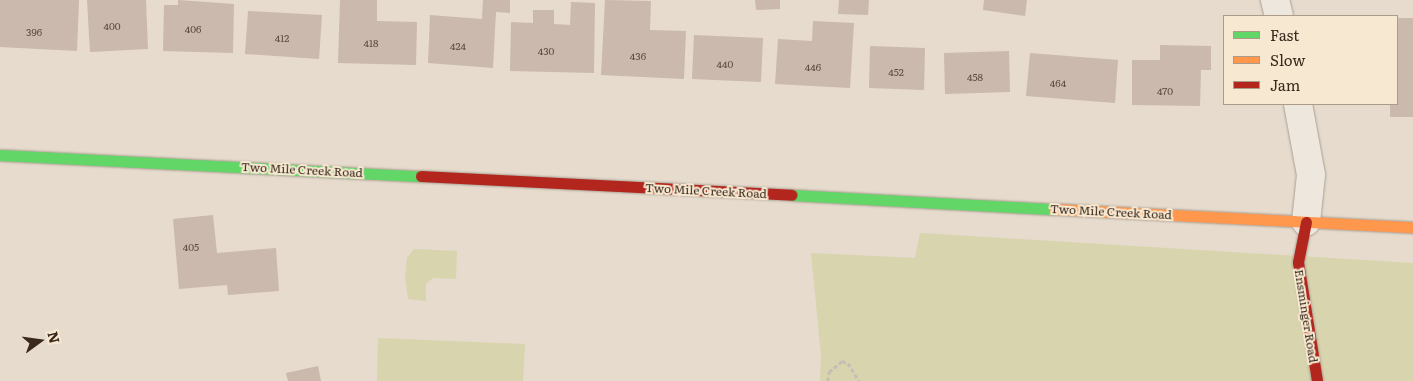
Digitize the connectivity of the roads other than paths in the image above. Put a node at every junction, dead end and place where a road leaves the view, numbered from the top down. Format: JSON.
{"nodes":[{"id":1,"x":1275,"y":0,"type":"edge"},
{"id":2,"x":1279,"y":15,"type":"edge"},
{"id":3,"x":1298,"y":105,"type":"edge"},
{"id":4,"x":0,"y":155,"type":"edge"},
{"id":5,"x":1306,"y":222,"type":"junction"},
{"id":6,"x":1413,"y":227,"type":"edge"},
{"id":7,"x":1318,"y":381,"type":"edge"}],
"edges":[{"from":1,"to":2,"type":"street"},
{"from":3,"to":5,"type":"street","name":"Ensminger Road"},
{"from":4,"to":5,"type":"street","name":"Two Mile Creek Road"},
{"from":5,"to":6,"type":"street","name":"Two Mile Creek Road"},
{"from":5,"to":7,"type":"street","name":"Ensminger Road"}]}
